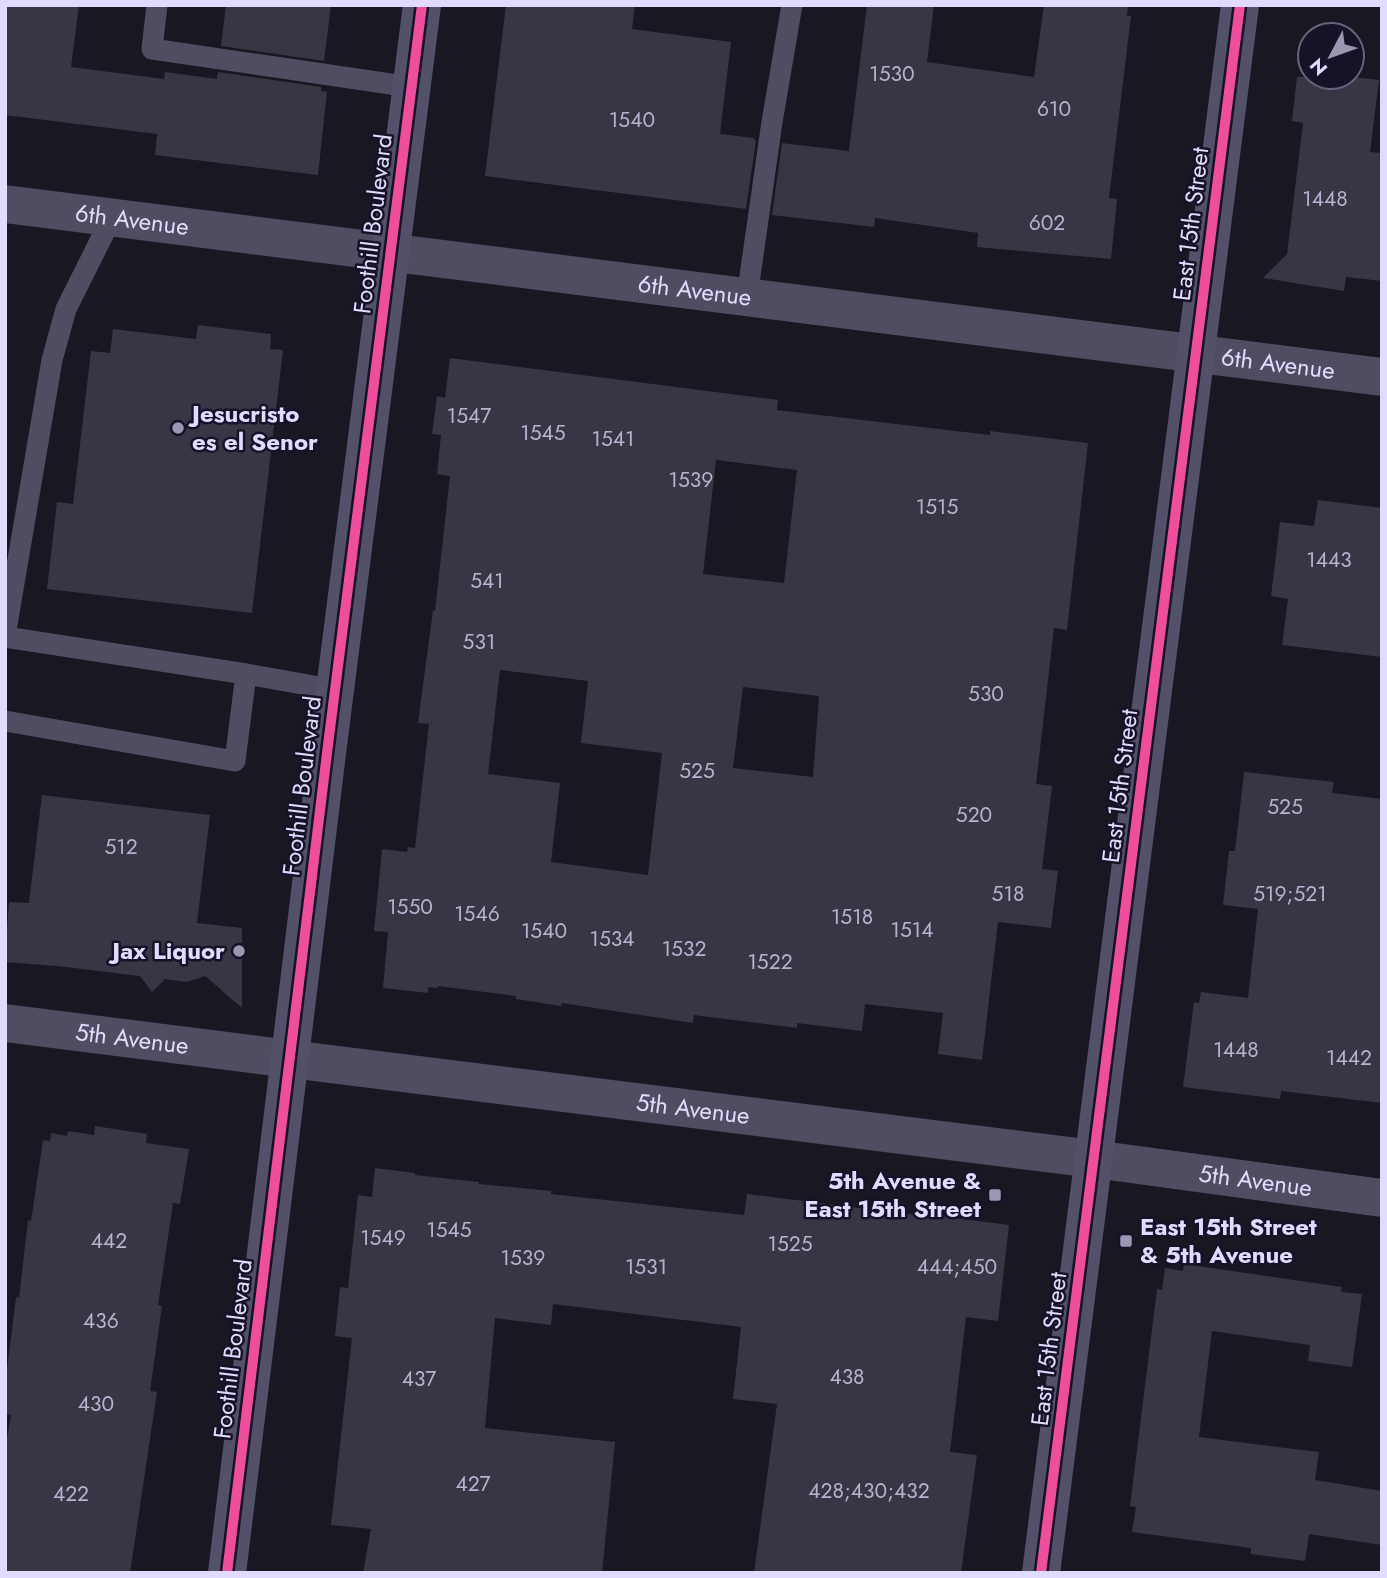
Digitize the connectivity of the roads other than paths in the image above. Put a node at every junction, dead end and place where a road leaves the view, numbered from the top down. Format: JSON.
{"nodes":[{"id":1,"x":158,"y":5,"type":"edge"},
{"id":2,"x":422,"y":5,"type":"edge"},
{"id":3,"x":792,"y":5,"type":"edge"},
{"id":4,"x":1240,"y":5,"type":"edge"},
{"id":5,"x":411,"y":87,"type":"junction"},
{"id":6,"x":5,"y":204,"type":"edge"},
{"id":7,"x":112,"y":217,"type":"junction"},
{"id":8,"x":390,"y":251,"type":"junction"},
{"id":9,"x":747,"y":297,"type":"junction"},
{"id":10,"x":1196,"y":354,"type":"junction"},
{"id":11,"x":1382,"y":377,"type":"edge"},
{"id":12,"x":5,"y":637,"type":"edge"},
{"id":13,"x":246,"y":674,"type":"junction"},
{"id":14,"x":336,"y":690,"type":"junction"},
{"id":15,"x":5,"y":720,"type":"edge"},
{"id":16,"x":5,"y":1023,"type":"edge"},
{"id":17,"x":290,"y":1059,"type":"junction"},
{"id":18,"x":1094,"y":1159,"type":"junction"},
{"id":19,"x":1382,"y":1198,"type":"edge"},
{"id":20,"x":227,"y":1573,"type":"edge"},
{"id":21,"x":1041,"y":1573,"type":"edge"}],
"edges":[{"from":1,"to":5,"type":"lane"},
{"from":2,"to":5,"type":"main road","name":"Foothill Boulevard"},
{"from":3,"to":9,"type":"lane"},
{"from":4,"to":10,"type":"main road","name":"East 15th Street"},
{"from":5,"to":8,"type":"main road","name":"Foothill Boulevard"},
{"from":6,"to":7,"type":"street","name":"6th Avenue"},
{"from":7,"to":8,"type":"street","name":"6th Avenue"},
{"from":7,"to":12,"type":"lane"},
{"from":8,"to":9,"type":"street","name":"6th Avenue"},
{"from":8,"to":14,"type":"main road","name":"Foothill Boulevard"},
{"from":9,"to":10,"type":"street","name":"6th Avenue"},
{"from":10,"to":11,"type":"street","name":"6th Avenue"},
{"from":10,"to":18,"type":"main road","name":"East 15th Street"},
{"from":12,"to":13,"type":"lane"},
{"from":13,"to":14,"type":"lane"},
{"from":13,"to":15,"type":"lane"},
{"from":14,"to":17,"type":"main road","name":"Foothill Boulevard"},
{"from":16,"to":17,"type":"street","name":"5th Avenue"},
{"from":17,"to":18,"type":"street","name":"5th Avenue"},
{"from":17,"to":20,"type":"main road","name":"Foothill Boulevard"},
{"from":18,"to":19,"type":"street","name":"5th Avenue"},
{"from":18,"to":21,"type":"main road","name":"East 15th Street"}]}
